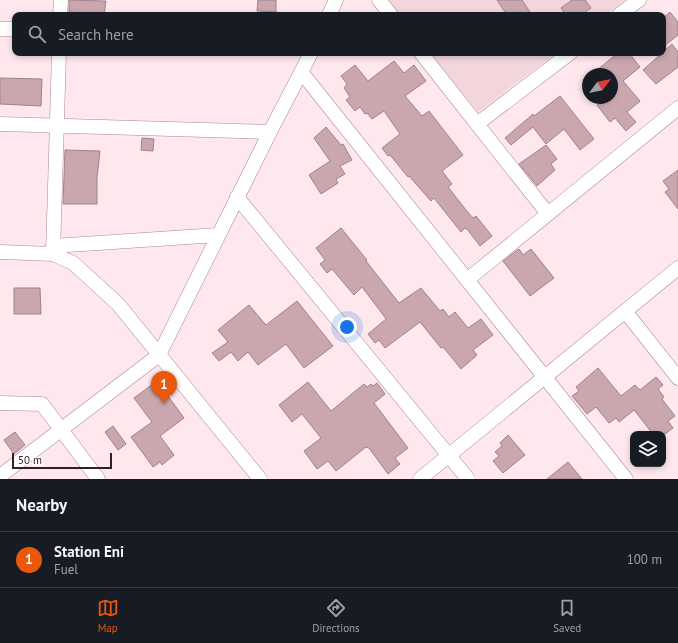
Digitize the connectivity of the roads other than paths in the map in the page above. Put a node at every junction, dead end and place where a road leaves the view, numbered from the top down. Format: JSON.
{"nodes":[{"id":1,"x":61,"y":0,"type":"edge"},
{"id":2,"x":336,"y":0,"type":"edge"},
{"id":3,"x":379,"y":0,"type":"edge"},
{"id":4,"x":639,"y":0,"type":"edge"},
{"id":5,"x":60,"y":12,"type":"edge"},
{"id":6,"x":330,"y":12,"type":"edge"},
{"id":7,"x":389,"y":12,"type":"edge"},
{"id":8,"x":623,"y":12,"type":"edge"},
{"id":9,"x":0,"y":29,"type":"edge"},
{"id":10,"x":12,"y":29,"type":"edge"},
{"id":11,"x":59,"y":56,"type":"edge"},
{"id":12,"x":310,"y":56,"type":"edge"},
{"id":13,"x":423,"y":56,"type":"edge"},
{"id":14,"x":566,"y":56,"type":"edge"},
{"id":15,"x":302,"y":73,"type":"junction"},
{"id":16,"x":678,"y":108,"type":"edge"},
{"id":17,"x":0,"y":124,"type":"edge"},
{"id":18,"x":57,"y":124,"type":"junction"},
{"id":19,"x":477,"y":124,"type":"junction"},
{"id":20,"x":270,"y":132,"type":"junction"},
{"id":21,"x":237,"y":197,"type":"junction"},
{"id":22,"x":548,"y":214,"type":"junction"},
{"id":23,"x":218,"y":235,"type":"junction"},
{"id":24,"x":53,"y":250,"type":"junction"},
{"id":25,"x":0,"y":252,"type":"edge"},
{"id":26,"x":678,"y":268,"type":"edge"},
{"id":27,"x":467,"y":280,"type":"junction"},
{"id":28,"x":625,"y":311,"type":"junction"},
{"id":29,"x":159,"y":355,"type":"junction"},
{"id":30,"x":544,"y":377,"type":"junction"},
{"id":31,"x":678,"y":378,"type":"edge"},
{"id":32,"x":0,"y":403,"type":"edge"},
{"id":33,"x":61,"y":430,"type":"junction"},
{"id":34,"x":449,"y":456,"type":"junction"},
{"id":35,"x":0,"y":476,"type":"edge"},
{"id":36,"x":98,"y":479,"type":"edge"},
{"id":37,"x":260,"y":479,"type":"edge"},
{"id":38,"x":420,"y":479,"type":"edge"},
{"id":39,"x":468,"y":479,"type":"edge"},
{"id":40,"x":626,"y":479,"type":"edge"}],
"edges":[{"from":1,"to":5,"type":"street"},
{"from":2,"to":6,"type":"street"},
{"from":3,"to":7,"type":"street"},
{"from":4,"to":8,"type":"street"},
{"from":9,"to":10,"type":"street"},
{"from":11,"to":18,"type":"street"},
{"from":12,"to":15,"type":"street"},
{"from":13,"to":19,"type":"street"},
{"from":14,"to":19,"type":"street"},
{"from":15,"to":20,"type":"street"},
{"from":15,"to":27,"type":"street"},
{"from":16,"to":22,"type":"street"},
{"from":17,"to":18,"type":"street"},
{"from":18,"to":20,"type":"street"},
{"from":18,"to":24,"type":"street"},
{"from":19,"to":22,"type":"street"},
{"from":20,"to":21,"type":"street"},
{"from":21,"to":23,"type":"street"},
{"from":21,"to":34,"type":"street"},
{"from":22,"to":27,"type":"street"},
{"from":23,"to":24,"type":"street"},
{"from":23,"to":29,"type":"street"},
{"from":24,"to":25,"type":"street"},
{"from":24,"to":29,"type":"street"},
{"from":26,"to":28,"type":"street"},
{"from":27,"to":30,"type":"street"},
{"from":28,"to":30,"type":"street"},
{"from":28,"to":31,"type":"street"},
{"from":29,"to":33,"type":"street"},
{"from":29,"to":37,"type":"street"},
{"from":30,"to":34,"type":"street"},
{"from":30,"to":40,"type":"street"},
{"from":32,"to":33,"type":"street"},
{"from":33,"to":35,"type":"street"},
{"from":33,"to":36,"type":"street"},
{"from":34,"to":38,"type":"street"},
{"from":34,"to":39,"type":"street"}]}
